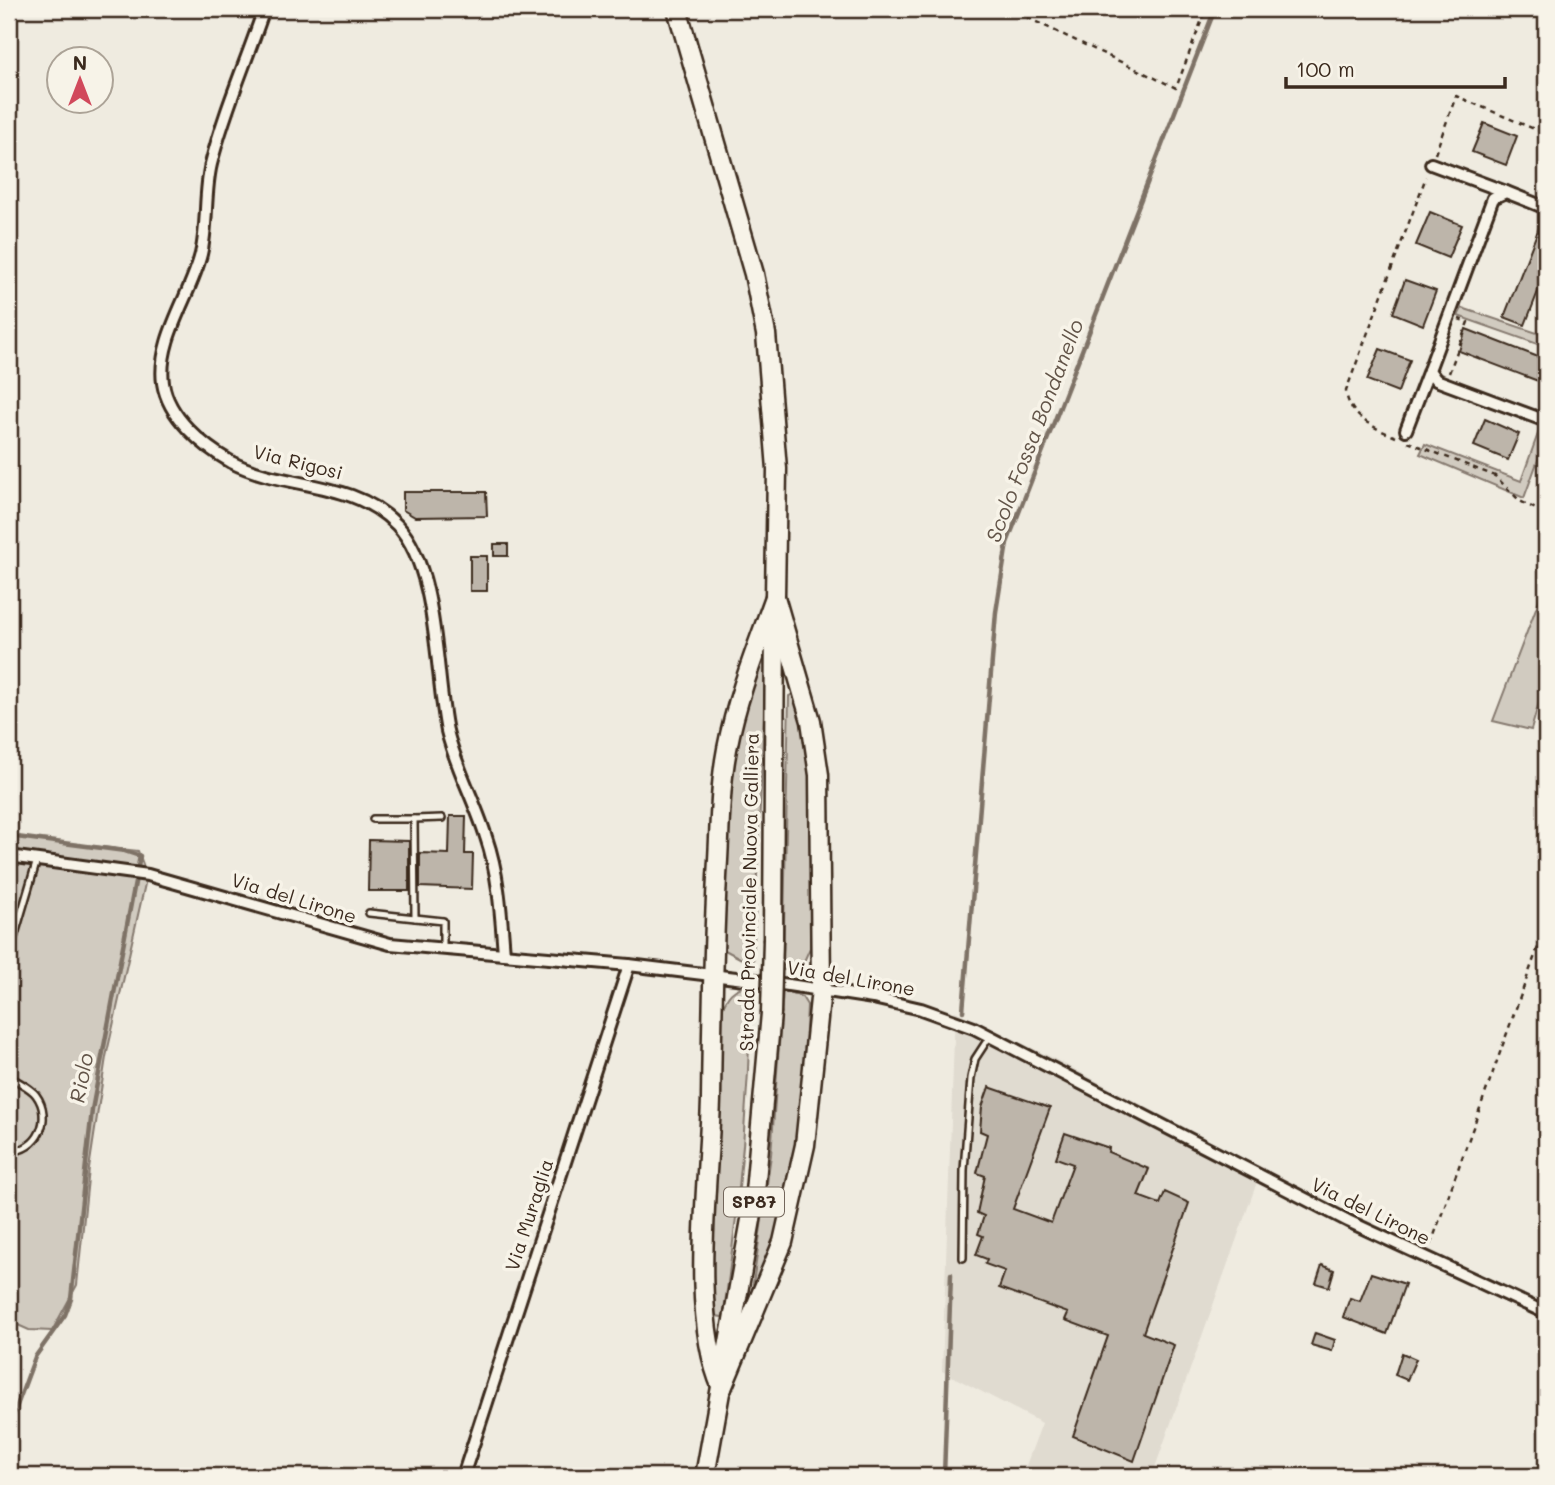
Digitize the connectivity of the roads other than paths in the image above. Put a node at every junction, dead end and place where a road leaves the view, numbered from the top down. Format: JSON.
{"nodes":[{"id":1,"x":264,"y":9,"type":"edge"},
{"id":2,"x":677,"y":9,"type":"edge"},
{"id":3,"x":1431,"y":164,"type":"road end"},
{"id":4,"x":1506,"y":192,"type":"junction"},
{"id":5,"x":1546,"y":208,"type":"edge"},
{"id":6,"x":1429,"y":370,"type":"junction"},
{"id":7,"x":1546,"y":421,"type":"edge"},
{"id":8,"x":1406,"y":430,"type":"dead end"},
{"id":9,"x":775,"y":597,"type":"junction"},
{"id":10,"x":442,"y":818,"type":"dead end"},
{"id":11,"x":373,"y":819,"type":"dead end"},
{"id":12,"x":414,"y":819,"type":"junction"},
{"id":13,"x":9,"y":856,"type":"edge"},
{"id":14,"x":37,"y":860,"type":"junction"},
{"id":15,"x":369,"y":913,"type":"dead end"},
{"id":16,"x":415,"y":918,"type":"junction"},
{"id":17,"x":443,"y":950,"type":"junction"},
{"id":18,"x":504,"y":954,"type":"junction"},
{"id":19,"x":9,"y":955,"type":"edge"},
{"id":20,"x":629,"y":965,"type":"junction"},
{"id":21,"x":711,"y":974,"type":"junction"},
{"id":22,"x":821,"y":989,"type":"junction"},
{"id":23,"x":990,"y":1036,"type":"junction"},
{"id":24,"x":9,"y":1076,"type":"edge"},
{"id":25,"x":9,"y":1151,"type":"edge"},
{"id":26,"x":963,"y":1258,"type":"dead end"},
{"id":27,"x":1546,"y":1313,"type":"edge"},
{"id":28,"x":722,"y":1388,"type":"junction"},
{"id":29,"x":463,"y":1476,"type":"edge"},
{"id":30,"x":705,"y":1476,"type":"edge"}],
"edges":[{"from":1,"to":18,"type":"street","name":"Via Rigosi"},
{"from":2,"to":9,"type":"main road","name":"Strada Provinciale Nuova Galliera"},
{"from":3,"to":4,"type":"street"},
{"from":4,"to":5,"type":"street"},
{"from":4,"to":6,"type":"street"},
{"from":6,"to":7,"type":"street"},
{"from":6,"to":8,"type":"street"},
{"from":9,"to":21,"type":"main road"},
{"from":9,"to":22,"type":"main road"},
{"from":9,"to":28,"type":"main road","name":"Strada Provinciale Nuova Galliera","number":"SP87","bridge":true},
{"from":10,"to":12,"type":"lane"},
{"from":11,"to":12,"type":"lane"},
{"from":12,"to":16,"type":"lane"},
{"from":13,"to":14,"type":"street","name":"Via del Lirone"},
{"from":14,"to":17,"type":"street","name":"Via del Lirone"},
{"from":14,"to":19,"type":"lane"},
{"from":15,"to":16,"type":"lane"},
{"from":16,"to":17,"type":"lane"},
{"from":17,"to":18,"type":"street","name":"Via del Lirone"},
{"from":18,"to":20,"type":"street","name":"Via del Lirone"},
{"from":20,"to":21,"type":"street","name":"Via del Lirone"},
{"from":20,"to":29,"type":"street","name":"Via Muraglia"},
{"from":21,"to":22,"type":"street","name":"Via del Lirone"},
{"from":21,"to":28,"type":"main road"},
{"from":22,"to":23,"type":"street","name":"Via del Lirone"},
{"from":22,"to":28,"type":"main road"},
{"from":23,"to":26,"type":"lane"},
{"from":23,"to":27,"type":"street","name":"Via del Lirone"},
{"from":24,"to":25,"type":"lane"},
{"from":28,"to":30,"type":"main road","name":"Strada Provinciale Nuova Galliera","number":"SP87"}]}
